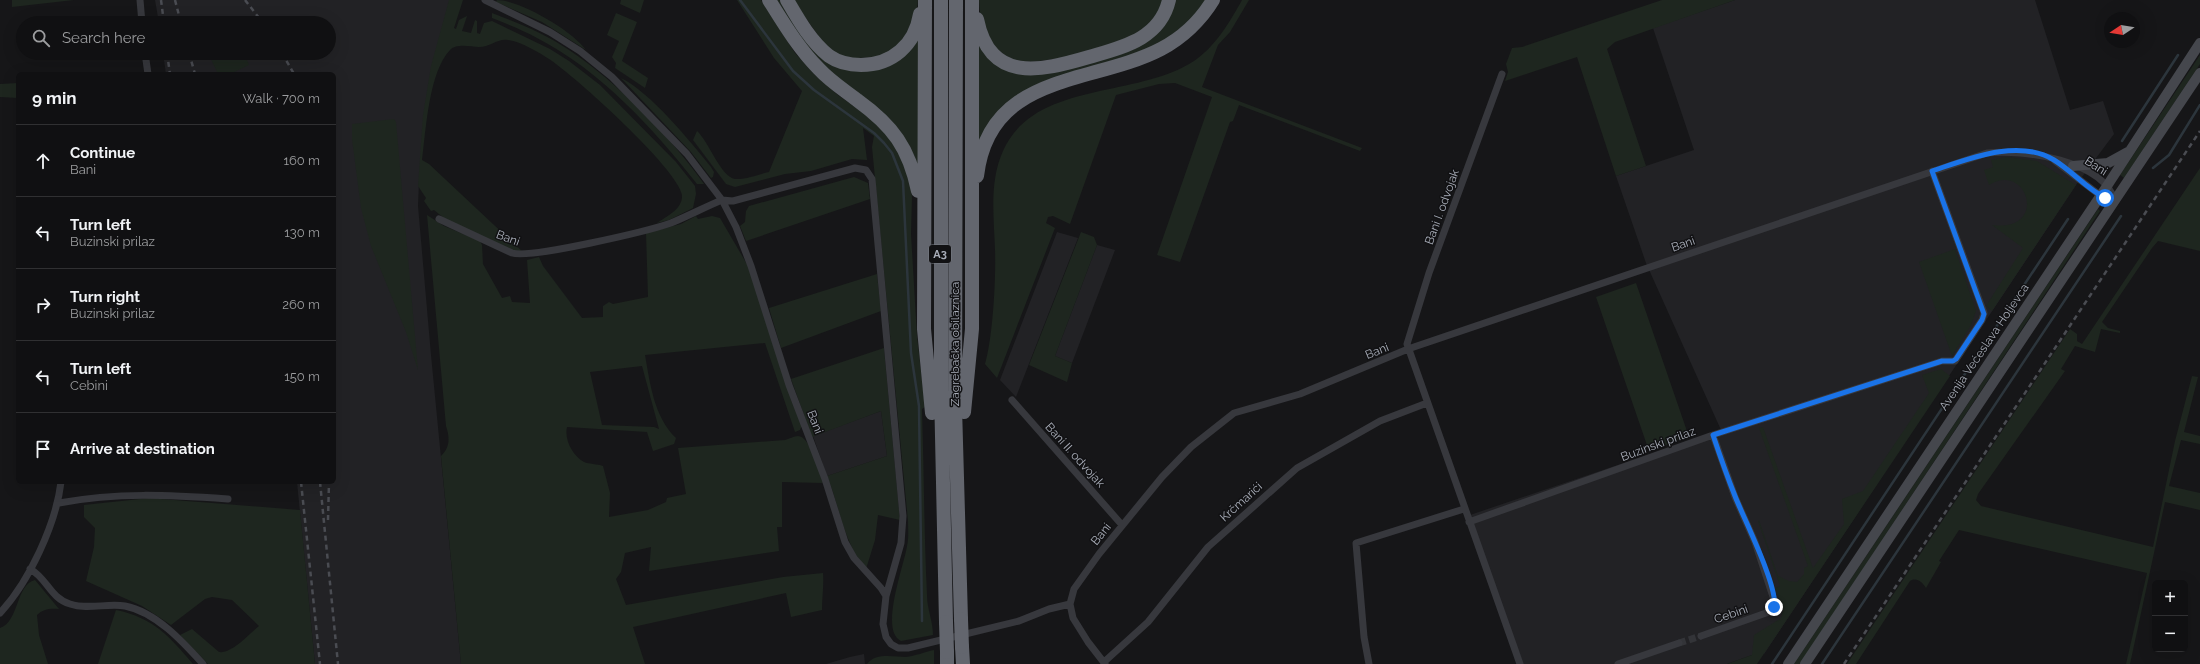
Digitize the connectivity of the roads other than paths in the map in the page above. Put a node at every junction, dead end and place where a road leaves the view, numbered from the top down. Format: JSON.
{"nodes":[{"id":1,"x":140,"y":0,"type":"edge"},
{"id":2,"x":485,"y":0,"type":"edge"},
{"id":3,"x":768,"y":0,"type":"edge"},
{"id":4,"x":787,"y":0,"type":"edge"},
{"id":5,"x":921,"y":0,"type":"edge"},
{"id":6,"x":925,"y":0,"type":"edge"},
{"id":7,"x":941,"y":0,"type":"edge"},
{"id":8,"x":956,"y":0,"type":"edge"},
{"id":9,"x":973,"y":0,"type":"edge"},
{"id":10,"x":1169,"y":0,"type":"edge"},
{"id":11,"x":1214,"y":0,"type":"edge"},
{"id":12,"x":141,"y":16,"type":"edge"},
{"id":13,"x":2200,"y":43,"type":"edge"},
{"id":14,"x":146,"y":60,"type":"edge"},
{"id":15,"x":148,"y":72,"type":"edge"},
{"id":16,"x":2200,"y":73,"type":"edge"},
{"id":17,"x":1502,"y":74,"type":"dead end"},
{"id":18,"x":2130,"y":151,"type":"junction"},
{"id":19,"x":2053,"y":159,"type":"junction"},
{"id":20,"x":2073,"y":166,"type":"junction"},
{"id":21,"x":1932,"y":171,"type":"junction"},
{"id":22,"x":2107,"y":186,"type":"junction"},
{"id":23,"x":2101,"y":196,"type":"junction"},
{"id":24,"x":722,"y":200,"type":"junction"},
{"id":25,"x":2115,"y":201,"type":"junction"},
{"id":26,"x":439,"y":219,"type":"dead end"},
{"id":27,"x":923,"y":237,"type":"junction"},
{"id":28,"x":971,"y":249,"type":"junction"},
{"id":29,"x":1408,"y":349,"type":"junction"},
{"id":30,"x":1012,"y":400,"type":"dead end"},
{"id":31,"x":1427,"y":403,"type":"junction"},
{"id":32,"x":1713,"y":435,"type":"junction"},
{"id":33,"x":61,"y":484,"type":"edge"},
{"id":34,"x":957,"y":489,"type":"junction"},
{"id":35,"x":228,"y":499,"type":"dead end"},
{"id":36,"x":59,"y":503,"type":"junction"},
{"id":37,"x":942,"y":508,"type":"junction"},
{"id":38,"x":1464,"y":509,"type":"junction"},
{"id":39,"x":1469,"y":522,"type":"junction"},
{"id":40,"x":1122,"y":525,"type":"junction"},
{"id":41,"x":30,"y":569,"type":"junction"},
{"id":42,"x":886,"y":596,"type":"junction"},
{"id":43,"x":1070,"y":604,"type":"junction"},
{"id":44,"x":0,"y":613,"type":"edge"},
{"id":45,"x":1701,"y":636,"type":"tunnel mouth"},
{"id":46,"x":1679,"y":643,"type":"tunnel mouth"},
{"id":47,"x":947,"y":658,"type":"edge"},
{"id":48,"x":1104,"y":663,"type":"edge"},
{"id":49,"x":203,"y":664,"type":"edge"},
{"id":50,"x":962,"y":664,"type":"edge"},
{"id":51,"x":1369,"y":664,"type":"edge"},
{"id":52,"x":1520,"y":664,"type":"edge"},
{"id":53,"x":1618,"y":664,"type":"edge"},
{"id":54,"x":1788,"y":664,"type":"edge"},
{"id":55,"x":1805,"y":664,"type":"edge"}],
"edges":[{"from":1,"to":12,"type":"street"},
{"from":2,"to":24,"type":"street"},
{"from":3,"to":27,"type":"highway"},
{"from":4,"to":5,"type":"highway"},
{"from":6,"to":27,"type":"highway"},
{"from":7,"to":37,"type":"highway","name":"Zagrebačka obilaznica","number":"A3"},
{"from":8,"to":34,"type":"highway","name":"Zagrebačka obilaznica","number":"A3"},
{"from":9,"to":10,"type":"highway"},
{"from":9,"to":28,"type":"highway"},
{"from":11,"to":28,"type":"highway"},
{"from":13,"to":18,"type":"main road","name":"Avenija Većeslava Holjevca"},
{"from":14,"to":15,"type":"street"},
{"from":16,"to":25,"type":"main road"},
{"from":17,"to":29,"type":"street","name":"Bani I. odvojak"},
{"from":18,"to":20,"type":"main road"},
{"from":18,"to":22,"type":"main road","name":"Avenija Većeslava Holjevca"},
{"from":19,"to":20,"type":"street","name":"Bani"},
{"from":19,"to":21,"type":"street","name":"Bani"},
{"from":19,"to":23,"type":"street","name":"Bani"},
{"from":20,"to":22,"type":"street","name":"Bani"},
{"from":21,"to":29,"type":"street","name":"Bani"},
{"from":21,"to":32,"type":"street","name":"Buzinski prilaz"},
{"from":22,"to":23,"type":"main road","name":"Avenija Većeslava Holjevca"},
{"from":22,"to":25,"type":"street","name":"Bani"},
{"from":23,"to":25,"type":"street","name":"Bani"},
{"from":23,"to":54,"type":"main road","name":"Avenija Većeslava Holjevca"},
{"from":24,"to":26,"type":"street","name":"Bani"},
{"from":24,"to":42,"type":"street","name":"Bani"},
{"from":24,"to":42,"type":"street"},
{"from":25,"to":55,"type":"main road"},
{"from":27,"to":37,"type":"highway"},
{"from":28,"to":34,"type":"highway"},
{"from":29,"to":31,"type":"street"},
{"from":29,"to":40,"type":"street","name":"Bani"},
{"from":30,"to":40,"type":"street","name":"Bani II. odvojak"},
{"from":31,"to":38,"type":"street"},
{"from":31,"to":48,"type":"street","name":"Krčmarići"},
{"from":32,"to":39,"type":"street","name":"Buzinski prilaz"},
{"from":32,"to":45,"type":"street","name":"Cebini"},
{"from":33,"to":36,"type":"street"},
{"from":34,"to":50,"type":"highway","name":"Zagrebačka obilaznica","number":"A3","bridge":true},
{"from":35,"to":36,"type":"street"},
{"from":36,"to":41,"type":"street"},
{"from":37,"to":47,"type":"highway","name":"Zagrebačka obilaznica","number":"A3","bridge":true},
{"from":38,"to":39,"type":"street"},
{"from":38,"to":51,"type":"street"},
{"from":39,"to":52,"type":"street"},
{"from":40,"to":43,"type":"street","name":"Bani"},
{"from":41,"to":44,"type":"street"},
{"from":41,"to":49,"type":"street"},
{"from":42,"to":43,"type":"street"},
{"from":43,"to":48,"type":"street"},
{"from":46,"to":53,"type":"street"}]}
